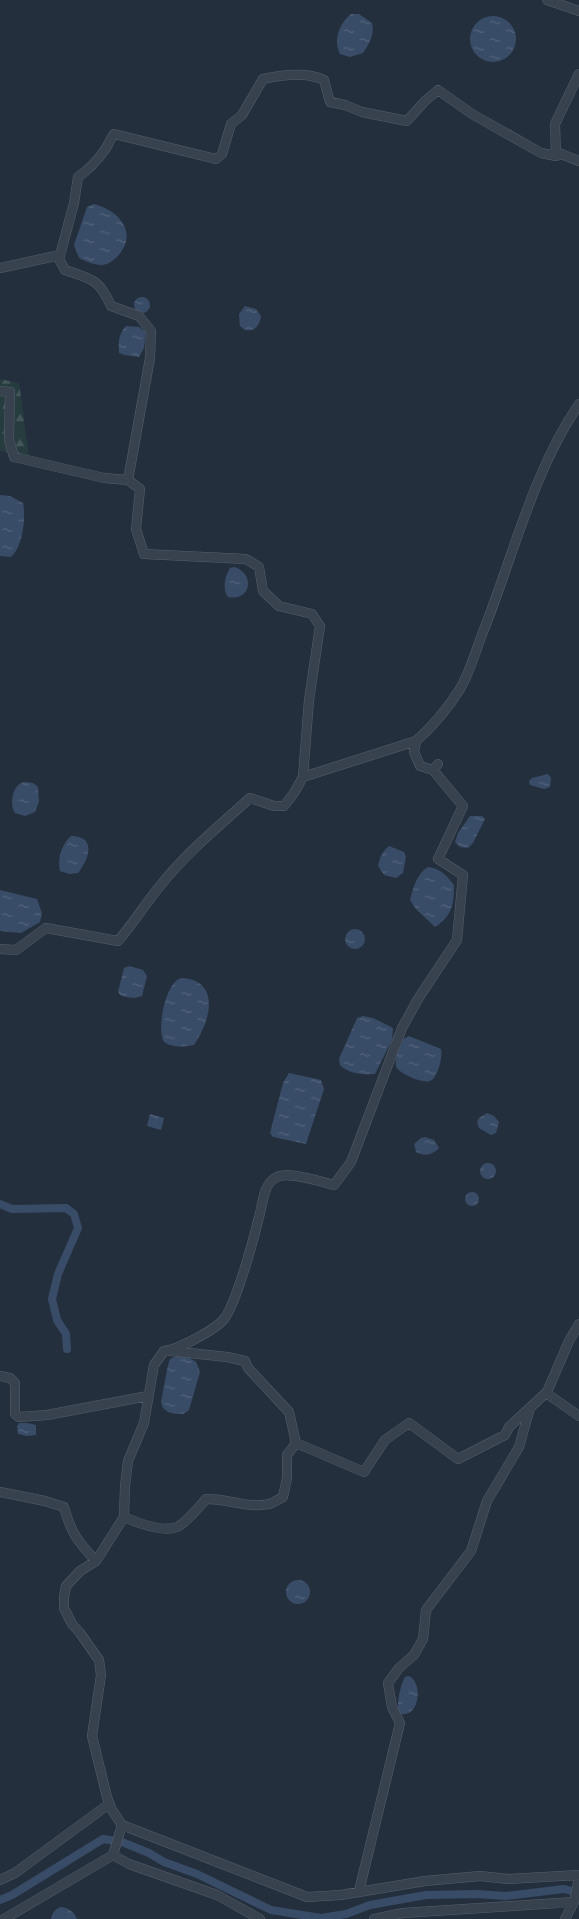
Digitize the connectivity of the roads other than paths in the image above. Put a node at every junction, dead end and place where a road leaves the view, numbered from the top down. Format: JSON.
{"nodes":[{"id":1,"x":547,"y":0,"type":"edge"},
{"id":2,"x":579,"y":11,"type":"edge"},
{"id":3,"x":579,"y":74,"type":"edge"},
{"id":4,"x":556,"y":156,"type":"junction"},
{"id":5,"x":579,"y":161,"type":"edge"},
{"id":6,"x":60,"y":255,"type":"junction"},
{"id":7,"x":0,"y":268,"type":"edge"},
{"id":8,"x":0,"y":391,"type":"edge"},
{"id":9,"x":579,"y":404,"type":"edge"},
{"id":10,"x":128,"y":480,"type":"junction"},
{"id":11,"x":416,"y":742,"type":"junction"},
{"id":12,"x":303,"y":777,"type":"junction"},
{"id":13,"x":0,"y":949,"type":"edge"},
{"id":14,"x":579,"y":1324,"type":"edge"},
{"id":15,"x":171,"y":1350,"type":"junction"},
{"id":16,"x":0,"y":1376,"type":"edge"},
{"id":17,"x":546,"y":1393,"type":"junction"},
{"id":18,"x":148,"y":1396,"type":"junction"},
{"id":19,"x":530,"y":1406,"type":"junction"},
{"id":20,"x":579,"y":1416,"type":"edge"},
{"id":21,"x":296,"y":1443,"type":"junction"},
{"id":22,"x":0,"y":1492,"type":"edge"},
{"id":23,"x":124,"y":1517,"type":"junction"},
{"id":24,"x":96,"y":1561,"type":"junction"},
{"id":25,"x":109,"y":1804,"type":"junction"},
{"id":26,"x":121,"y":1827,"type":"junction"},
{"id":27,"x":113,"y":1855,"type":"junction"},
{"id":28,"x":0,"y":1880,"type":"edge"},
{"id":29,"x":578,"y":1880,"type":"edge"},
{"id":30,"x":359,"y":1891,"type":"junction"},
{"id":31,"x":574,"y":1900,"type":"junction"},
{"id":32,"x":4,"y":1919,"type":"edge"},
{"id":33,"x":260,"y":1919,"type":"edge"},
{"id":34,"x":374,"y":1919,"type":"edge"},
{"id":35,"x":565,"y":1919,"type":"edge"}],
"edges":[{"from":1,"to":2,"type":"street"},
{"from":3,"to":4,"type":"street"},
{"from":4,"to":5,"type":"street"},
{"from":4,"to":6,"type":"street"},
{"from":6,"to":7,"type":"street"},
{"from":6,"to":10,"type":"street"},
{"from":8,"to":10,"type":"street"},
{"from":9,"to":11,"type":"street"},
{"from":10,"to":12,"type":"street"},
{"from":11,"to":12,"type":"street"},
{"from":11,"to":15,"type":"street"},
{"from":12,"to":13,"type":"street"},
{"from":14,"to":17,"type":"street"},
{"from":15,"to":18,"type":"street"},
{"from":15,"to":21,"type":"street"},
{"from":16,"to":18,"type":"street"},
{"from":17,"to":19,"type":"street"},
{"from":17,"to":20,"type":"street"},
{"from":18,"to":23,"type":"street"},
{"from":19,"to":21,"type":"street"},
{"from":19,"to":30,"type":"street"},
{"from":21,"to":23,"type":"street"},
{"from":22,"to":24,"type":"street"},
{"from":23,"to":24,"type":"street"},
{"from":24,"to":25,"type":"street"},
{"from":25,"to":26,"type":"street"},
{"from":25,"to":28,"type":"street"},
{"from":26,"to":27,"type":"street"},
{"from":26,"to":30,"type":"street"},
{"from":27,"to":32,"type":"street"},
{"from":27,"to":33,"type":"street"},
{"from":29,"to":30,"type":"street"},
{"from":29,"to":31,"type":"street"},
{"from":31,"to":34,"type":"street"},
{"from":31,"to":35,"type":"street"}]}
